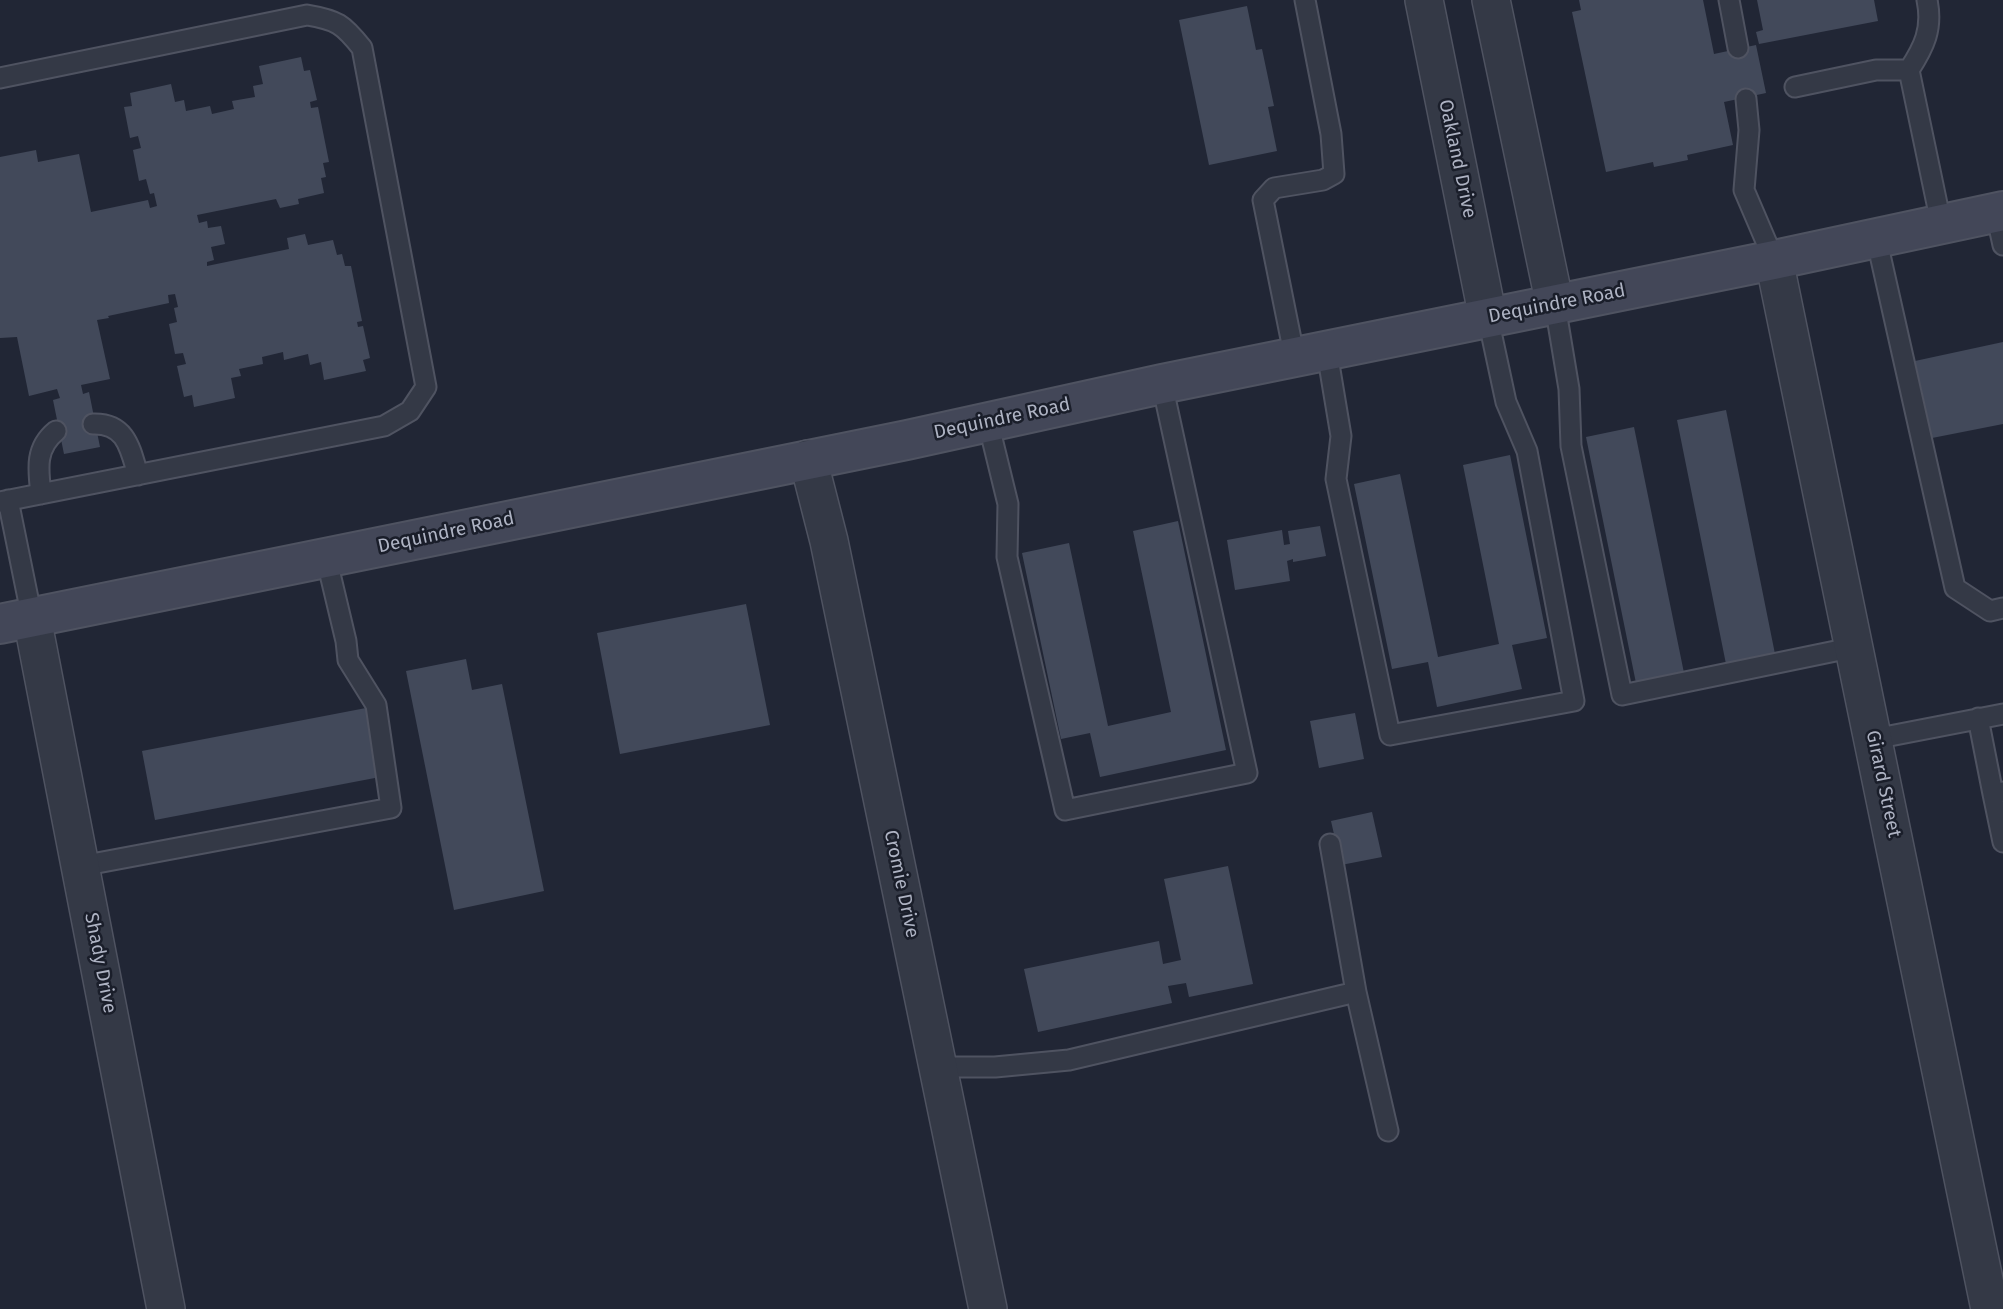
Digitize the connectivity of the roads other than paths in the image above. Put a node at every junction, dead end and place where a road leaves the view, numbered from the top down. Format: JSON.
{"nodes":[{"id":1,"x":1305,"y":0,"type":"edge"},
{"id":2,"x":1424,"y":0,"type":"edge"},
{"id":3,"x":1491,"y":0,"type":"edge"},
{"id":4,"x":1729,"y":0,"type":"edge"},
{"id":5,"x":1927,"y":0,"type":"edge"},
{"id":6,"x":1738,"y":48,"type":"dead end"},
{"id":7,"x":1909,"y":70,"type":"junction"},
{"id":8,"x":0,"y":78,"type":"edge"},
{"id":9,"x":1795,"y":87,"type":"dead end"},
{"id":10,"x":1746,"y":99,"type":"dead end"},
{"id":11,"x":1941,"y":223,"type":"junction"},
{"id":12,"x":2001,"y":223,"type":"edge"},
{"id":13,"x":1876,"y":237,"type":"junction"},
{"id":14,"x":1774,"y":260,"type":"junction"},
{"id":15,"x":1555,"y":305,"type":"junction"},
{"id":16,"x":1488,"y":318,"type":"junction"},
{"id":17,"x":1311,"y":356,"type":"junction"},
{"id":18,"x":1162,"y":384,"type":"junction"},
{"id":19,"x":988,"y":422,"type":"junction"},
{"id":20,"x":93,"y":424,"type":"dead end"},
{"id":21,"x":57,"y":431,"type":"dead end"},
{"id":22,"x":808,"y":459,"type":"junction"},
{"id":23,"x":138,"y":475,"type":"junction"},
{"id":24,"x":41,"y":494,"type":"junction"},
{"id":25,"x":4,"y":501,"type":"edge"},
{"id":26,"x":326,"y":557,"type":"junction"},
{"id":27,"x":2003,"y":608,"type":"edge"},
{"id":28,"x":16,"y":621,"type":"edge"},
{"id":29,"x":1854,"y":648,"type":"junction"},
{"id":30,"x":2003,"y":714,"type":"edge"},
{"id":31,"x":1978,"y":718,"type":"junction"},
{"id":32,"x":1874,"y":739,"type":"junction"},
{"id":33,"x":1998,"y":793,"type":"edge"},
{"id":34,"x":2003,"y":842,"type":"edge"},
{"id":35,"x":1330,"y":844,"type":"dead end"},
{"id":36,"x":81,"y":866,"type":"junction"},
{"id":37,"x":1356,"y":992,"type":"junction"},
{"id":38,"x":939,"y":1067,"type":"junction"},
{"id":39,"x":1388,"y":1131,"type":"dead end"},
{"id":40,"x":166,"y":1309,"type":"edge"},
{"id":41,"x":988,"y":1309,"type":"edge"},
{"id":42,"x":1990,"y":1309,"type":"edge"}],
"edges":[{"from":1,"to":17,"type":"lane"},
{"from":2,"to":16,"type":"street","name":"Oakland Drive"},
{"from":3,"to":15,"type":"street"},
{"from":4,"to":6,"type":"lane"},
{"from":5,"to":7,"type":"lane"},
{"from":7,"to":9,"type":"lane"},
{"from":7,"to":11,"type":"lane"},
{"from":8,"to":23,"type":"lane"},
{"from":10,"to":14,"type":"lane"},
{"from":11,"to":12,"type":"main road","name":"Dequindre Road"},
{"from":11,"to":13,"type":"main road","name":"Dequindre Road"},
{"from":13,"to":14,"type":"main road","name":"Dequindre Road"},
{"from":13,"to":27,"type":"lane"},
{"from":14,"to":15,"type":"main road","name":"Dequindre Road"},
{"from":14,"to":29,"type":"street","name":"Girard Street"},
{"from":15,"to":16,"type":"main road","name":"Dequindre Road"},
{"from":15,"to":29,"type":"lane"},
{"from":16,"to":17,"type":"main road","name":"Dequindre Road"},
{"from":16,"to":17,"type":"lane"},
{"from":17,"to":18,"type":"main road","name":"Dequindre Road"},
{"from":18,"to":19,"type":"main road","name":"Dequindre Road"},
{"from":18,"to":19,"type":"lane"},
{"from":19,"to":22,"type":"main road","name":"Dequindre Road"},
{"from":20,"to":23,"type":"lane"},
{"from":21,"to":24,"type":"lane"},
{"from":22,"to":26,"type":"main road","name":"Dequindre Road"},
{"from":22,"to":38,"type":"street","name":"Cromie Drive"},
{"from":23,"to":24,"type":"lane"},
{"from":24,"to":25,"type":"lane"},
{"from":25,"to":28,"type":"lane"},
{"from":26,"to":28,"type":"main road","name":"Dequindre Road"},
{"from":26,"to":36,"type":"lane"},
{"from":28,"to":36,"type":"street","name":"Shady Drive"},
{"from":29,"to":32,"type":"street","name":"Girard Street"},
{"from":30,"to":31,"type":"lane"},
{"from":31,"to":32,"type":"lane"},
{"from":31,"to":33,"type":"lane"},
{"from":32,"to":42,"type":"street","name":"Girard Street"},
{"from":33,"to":34,"type":"lane"},
{"from":35,"to":37,"type":"lane"},
{"from":36,"to":40,"type":"street","name":"Shady Drive"},
{"from":37,"to":38,"type":"lane"},
{"from":37,"to":39,"type":"lane"},
{"from":38,"to":41,"type":"street","name":"Cromie Drive"}]}
